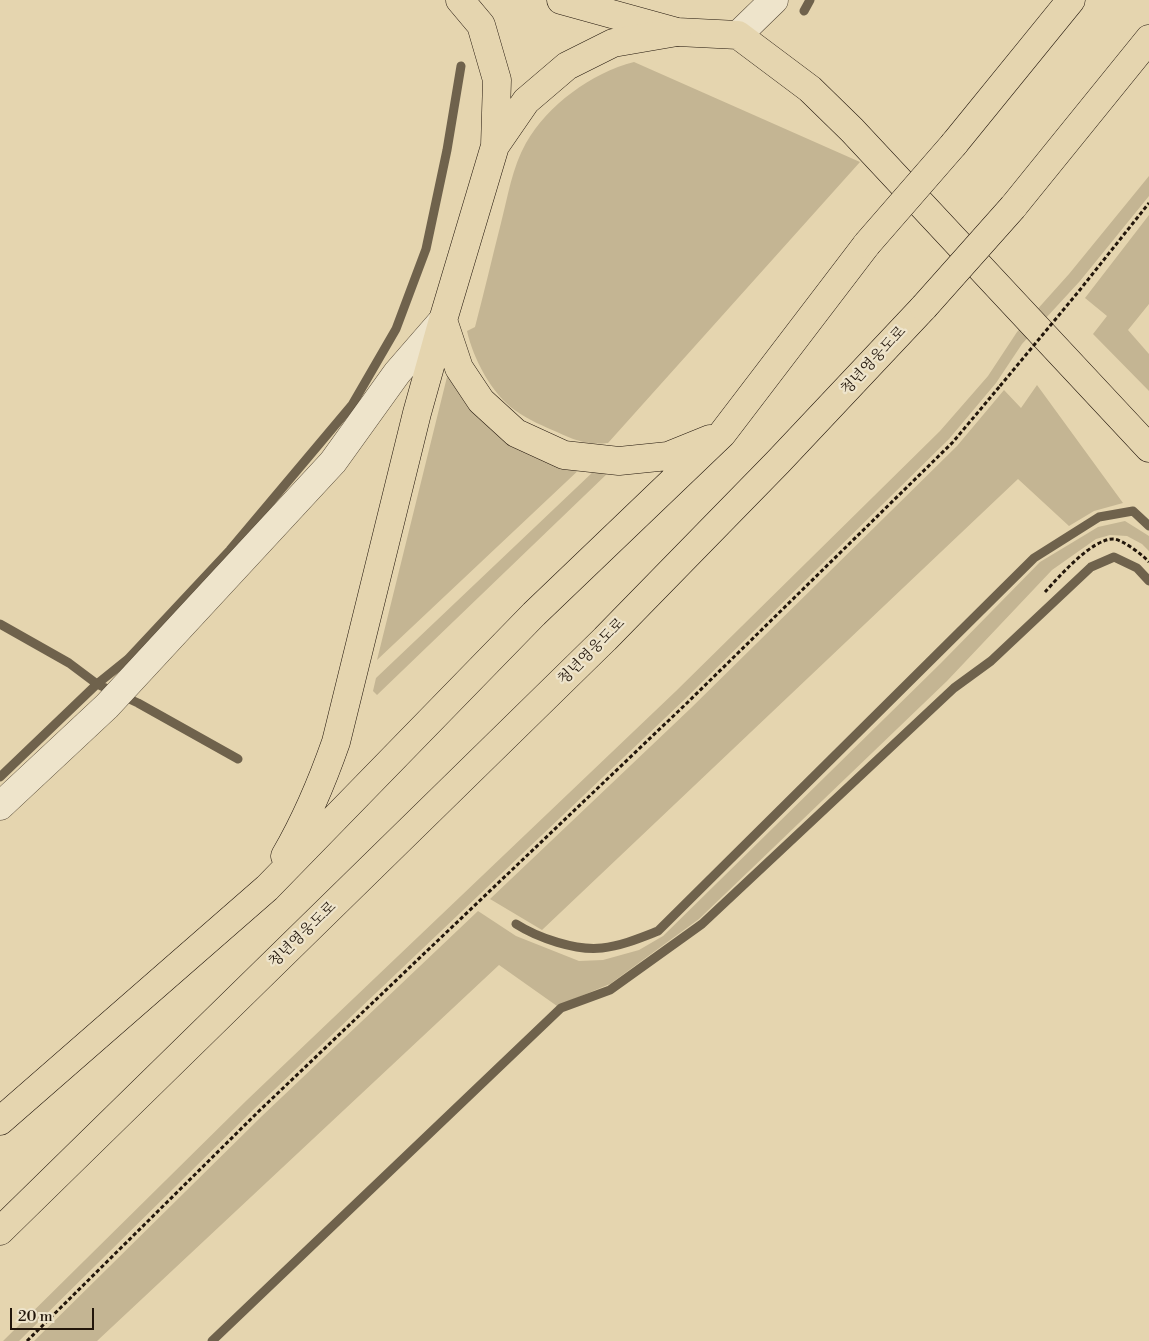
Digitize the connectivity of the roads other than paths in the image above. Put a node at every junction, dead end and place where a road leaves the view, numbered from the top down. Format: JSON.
{"nodes":[{"id":1,"x":460,"y":0,"type":"edge"},
{"id":2,"x":560,"y":0,"type":"edge"},
{"id":3,"x":774,"y":0,"type":"edge"},
{"id":4,"x":1071,"y":0,"type":"edge"},
{"id":5,"x":677,"y":32,"type":"junction"},
{"id":6,"x":738,"y":35,"type":"junction"},
{"id":7,"x":1144,"y":50,"type":"edge"},
{"id":8,"x":495,"y":146,"type":"junction"},
{"id":9,"x":443,"y":320,"type":"junction"},
{"id":10,"x":722,"y":434,"type":"junction"},
{"id":11,"x":1149,"y":448,"type":"edge"},
{"id":12,"x":0,"y":806,"type":"edge"},
{"id":13,"x":267,"y":888,"type":"junction"},
{"id":14,"x":0,"y":1121,"type":"edge"},
{"id":15,"x":0,"y":1231,"type":"edge"}],
"edges":[{"from":1,"to":8,"type":"main road"},
{"from":2,"to":5,"type":"main road"},
{"from":3,"to":6,"type":"street"},
{"from":4,"to":10,"type":"main road","bridge":true},
{"from":5,"to":6,"type":"main road"},
{"from":5,"to":8,"type":"main road"},
{"from":6,"to":11,"type":"main road"},
{"from":7,"to":15,"type":"main road","name":"청년영웅도로","bridge":true},
{"from":8,"to":9,"type":"main road"},
{"from":9,"to":10,"type":"main road"},
{"from":9,"to":12,"type":"street"},
{"from":9,"to":13,"type":"main road"},
{"from":10,"to":13,"type":"main road"},
{"from":13,"to":14,"type":"main road"}]}
